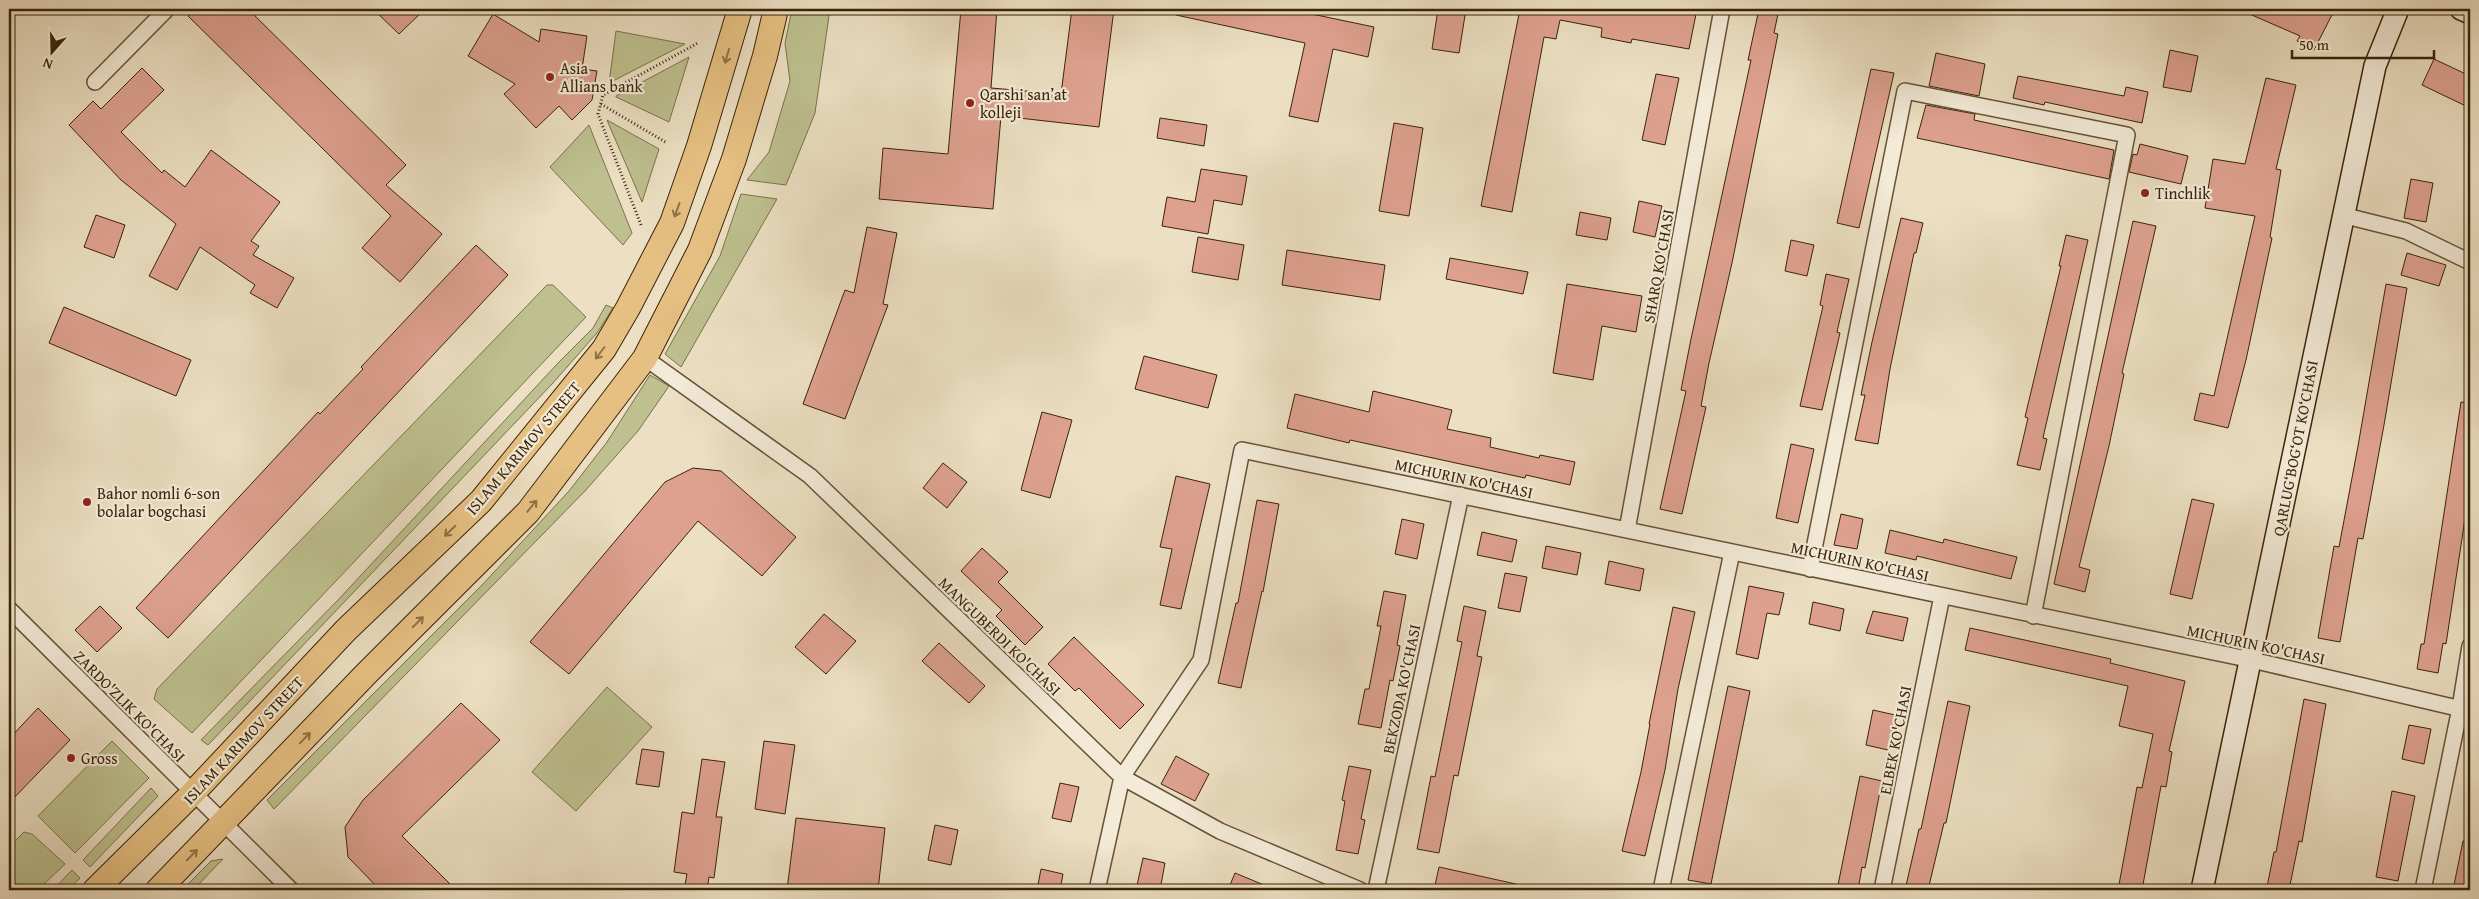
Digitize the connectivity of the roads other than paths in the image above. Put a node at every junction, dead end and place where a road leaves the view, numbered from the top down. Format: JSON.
{"nodes":[{"id":1,"x":166,"y":9,"type":"edge"},
{"id":2,"x":740,"y":9,"type":"edge"},
{"id":3,"x":776,"y":9,"type":"edge"},
{"id":4,"x":1722,"y":9,"type":"edge"},
{"id":5,"x":2398,"y":9,"type":"edge"},
{"id":6,"x":2461,"y":9,"type":"edge"},
{"id":7,"x":2470,"y":13,"type":"edge"},
{"id":8,"x":95,"y":82,"type":"dead end"},
{"id":9,"x":2342,"y":215,"type":"junction"},
{"id":10,"x":2470,"y":262,"type":"edge"},
{"id":11,"x":645,"y":358,"type":"junction"},
{"id":12,"x":1461,"y":494,"type":"junction"},
{"id":13,"x":1627,"y":530,"type":"junction"},
{"id":14,"x":1732,"y":552,"type":"junction"},
{"id":15,"x":1810,"y":568,"type":"junction"},
{"id":16,"x":1942,"y":596,"type":"junction"},
{"id":17,"x":9,"y":609,"type":"edge"},
{"id":18,"x":2033,"y":616,"type":"junction"},
{"id":19,"x":2470,"y":646,"type":"edge"},
{"id":20,"x":2252,"y":660,"type":"junction"},
{"id":21,"x":2465,"y":709,"type":"edge"},
{"id":22,"x":1122,"y":777,"type":"junction"},
{"id":23,"x":192,"y":794,"type":"junction"},
{"id":24,"x":223,"y":824,"type":"junction"},
{"id":25,"x":95,"y":890,"type":"edge"},
{"id":26,"x":158,"y":890,"type":"edge"},
{"id":27,"x":291,"y":890,"type":"edge"},
{"id":28,"x":1097,"y":890,"type":"edge"},
{"id":29,"x":1360,"y":890,"type":"edge"},
{"id":30,"x":1376,"y":890,"type":"edge"},
{"id":31,"x":1661,"y":890,"type":"edge"},
{"id":32,"x":1882,"y":890,"type":"edge"},
{"id":33,"x":2202,"y":890,"type":"edge"},
{"id":34,"x":2423,"y":890,"type":"edge"}],
"edges":[{"from":1,"to":8,"type":"street"},
{"from":2,"to":23,"type":"main road","name":"ISLAM KARIMOV STREET","one_way":true},
{"from":3,"to":11,"type":"main road"},
{"from":4,"to":13,"type":"street","name":"SHARQ KO'CHASI"},
{"from":5,"to":9,"type":"main road","name":"QARLUG‘BOG‘OT KO‘CHASI"},
{"from":6,"to":7,"type":"main road"},
{"from":9,"to":10,"type":"street"},
{"from":9,"to":20,"type":"main road","name":"QARLUG‘BOG‘OT KO‘CHASI"},
{"from":11,"to":22,"type":"street","name":"MANGUBERDI KO'CHASI"},
{"from":24,"to":11,"type":"main road","one_way":true},
{"from":12,"to":13,"type":"street","name":"MICHURIN KO'CHASI"},
{"from":12,"to":22,"type":"street","name":"MICHURIN KO'CHASI"},
{"from":12,"to":30,"type":"street","name":"BEKZODA KO'CHASI"},
{"from":13,"to":14,"type":"street","name":"MICHURIN KO'CHASI"},
{"from":14,"to":15,"type":"street","name":"MICHURIN KO'CHASI"},
{"from":14,"to":31,"type":"street"},
{"from":15,"to":16,"type":"street","name":"MICHURIN KO'CHASI"},
{"from":15,"to":18,"type":"street"},
{"from":16,"to":18,"type":"street","name":"MICHURIN KO'CHASI"},
{"from":16,"to":32,"type":"street","name":"ELBEK KO'CHASI"},
{"from":17,"to":23,"type":"street","name":"ZARDO'ZLIK KO'CHASI"},
{"from":18,"to":20,"type":"street","name":"MICHURIN KO'CHASI"},
{"from":19,"to":21,"type":"street"},
{"from":20,"to":21,"type":"street","name":"MICHURIN KO'CHASI"},
{"from":20,"to":33,"type":"main road","name":"QARLUG‘BOG‘OT KO‘CHASI"},
{"from":21,"to":34,"type":"street"},
{"from":22,"to":28,"type":"street"},
{"from":22,"to":29,"type":"street","name":"MANGUBERDI KO'CHASI"},
{"from":23,"to":24,"type":"street","name":"ZARDO'ZLIK KO'CHASI"},
{"from":23,"to":25,"type":"main road","name":"ISLAM KARIMOV STREET"},
{"from":26,"to":24,"type":"main road","one_way":true},
{"from":24,"to":27,"type":"street","name":"ZARDO'ZLIK KO'CHASI"}]}
